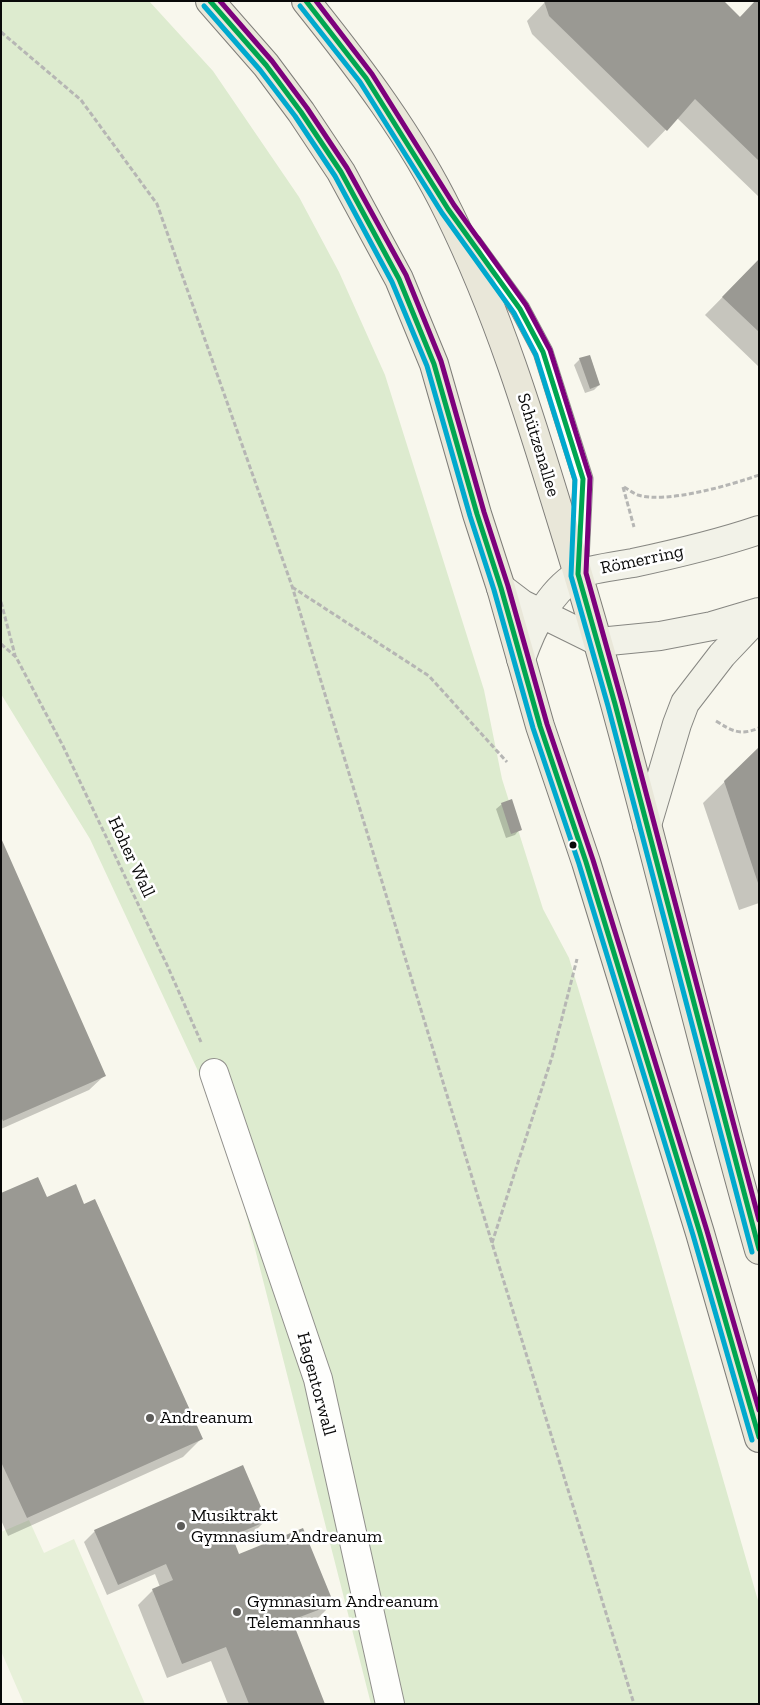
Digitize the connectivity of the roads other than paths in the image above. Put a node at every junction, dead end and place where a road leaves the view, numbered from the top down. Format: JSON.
{"nodes":[{"id":1,"x":210,"y":1,"type":"edge"},
{"id":2,"x":306,"y":1,"type":"edge"},
{"id":3,"x":759,"y":530,"type":"edge"},
{"id":4,"x":578,"y":574,"type":"junction"},
{"id":5,"x":501,"y":588,"type":"junction"},
{"id":6,"x":759,"y":612,"type":"edge"},
{"id":7,"x":542,"y":614,"type":"junction"},
{"id":8,"x":759,"y":616,"type":"edge"},
{"id":9,"x":599,"y":642,"type":"junction"},
{"id":10,"x":521,"y":659,"type":"junction"},
{"id":11,"x":647,"y":825,"type":"junction"},
{"id":12,"x":214,"y":1073,"type":"road end"},
{"id":13,"x":759,"y":1250,"type":"edge"},
{"id":14,"x":759,"y":1438,"type":"edge"},
{"id":15,"x":390,"y":1704,"type":"edge"}],
"edges":[{"from":1,"to":5,"type":"main road"},
{"from":2,"to":4,"type":"main road","name":"Schützenallee"},
{"from":3,"to":4,"type":"main road","name":"Römerring"},
{"from":4,"to":7,"type":"main road","name":"Römerring"},
{"from":4,"to":9,"type":"main road","name":"Schützenallee"},
{"from":5,"to":7,"type":"main road"},
{"from":5,"to":10,"type":"main road"},
{"from":6,"to":9,"type":"main road"},
{"from":7,"to":9,"type":"main road"},
{"from":7,"to":10,"type":"main road","name":"Römerring"},
{"from":8,"to":11,"type":"main road"},
{"from":9,"to":11,"type":"main road","name":"Schützenallee"},
{"from":10,"to":14,"type":"main road"},
{"from":11,"to":13,"type":"main road","name":"Schützenallee"},
{"from":12,"to":15,"type":"street","name":"Hagentorwall"}]}
